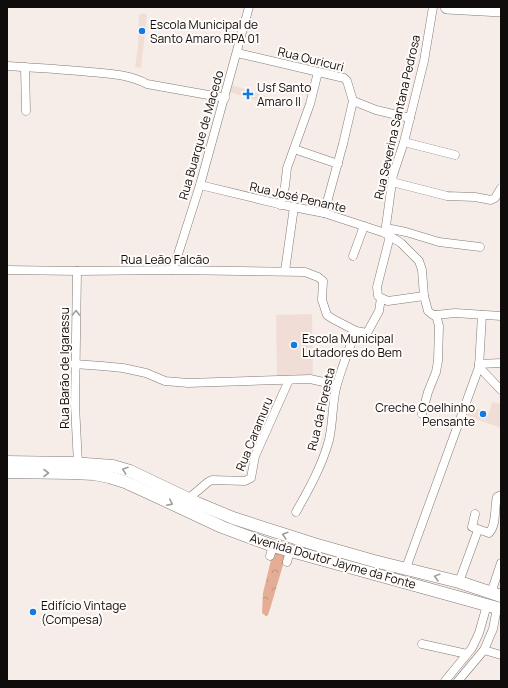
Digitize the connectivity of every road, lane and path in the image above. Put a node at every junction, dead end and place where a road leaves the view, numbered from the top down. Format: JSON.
{"nodes":[{"id":1,"x":250,"y":7,"type":"edge"},
{"id":2,"x":433,"y":7,"type":"edge"},
{"id":3,"x":447,"y":7,"type":"edge"},
{"id":4,"x":501,"y":10,"type":"edge"},
{"id":5,"x":237,"y":53,"type":"junction"},
{"id":6,"x":7,"y":66,"type":"edge"},
{"id":7,"x":25,"y":67,"type":"junction"},
{"id":8,"x":318,"y":72,"type":"junction"},
{"id":9,"x":225,"y":98,"type":"junction"},
{"id":10,"x":353,"y":100,"type":"junction"},
{"id":11,"x":26,"y":111,"type":"dead end"},
{"id":12,"x":410,"y":118,"type":"junction"},
{"id":13,"x":404,"y":142,"type":"junction"},
{"id":14,"x":294,"y":149,"type":"junction"},
{"id":15,"x":454,"y":155,"type":"dead end"},
{"id":16,"x":338,"y":164,"type":"junction"},
{"id":17,"x":392,"y":182,"type":"junction"},
{"id":18,"x":200,"y":185,"type":"junction"},
{"id":19,"x":501,"y":188,"type":"edge"},
{"id":20,"x":280,"y":204,"type":"junction"},
{"id":21,"x":294,"y":207,"type":"junction"},
{"id":22,"x":324,"y":213,"type":"junction"},
{"id":23,"x":364,"y":226,"type":"junction"},
{"id":24,"x":387,"y":232,"type":"junction"},
{"id":25,"x":480,"y":246,"type":"dead end"},
{"id":26,"x":353,"y":256,"type":"dead end"},
{"id":27,"x":7,"y":270,"type":"edge"},
{"id":28,"x":173,"y":270,"type":"junction"},
{"id":29,"x":77,"y":271,"type":"junction"},
{"id":30,"x":286,"y":271,"type":"junction"},
{"id":31,"x":424,"y":296,"type":"junction"},
{"id":32,"x":382,"y":298,"type":"junction"},
{"id":33,"x":390,"y":300,"type":"junction"},
{"id":34,"x":379,"y":311,"type":"junction"},
{"id":35,"x":436,"y":315,"type":"junction"},
{"id":36,"x":482,"y":315,"type":"junction"},
{"id":37,"x":501,"y":316,"type":"edge"},
{"id":38,"x":356,"y":331,"type":"junction"},
{"id":39,"x":501,"y":363,"type":"edge"},
{"id":40,"x":74,"y":364,"type":"junction"},
{"id":41,"x":479,"y":365,"type":"junction"},
{"id":42,"x":289,"y":380,"type":"junction"},
{"id":43,"x":336,"y":387,"type":"junction"},
{"id":44,"x":501,"y":390,"type":"edge"},
{"id":45,"x":422,"y":414,"type":"dead end"},
{"id":46,"x":7,"y":462,"type":"edge"},
{"id":47,"x":78,"y":464,"type":"junction"},
{"id":48,"x":7,"y":472,"type":"edge"},
{"id":49,"x":500,"y":496,"type":"edge"},
{"id":50,"x":188,"y":499,"type":"junction"},
{"id":51,"x":296,"y":512,"type":"dead end"},
{"id":52,"x":475,"y":514,"type":"dead end"},
{"id":53,"x":478,"y":530,"type":"junction"},
{"id":54,"x":314,"y":544,"type":"junction"},
{"id":55,"x":303,"y":554,"type":"junction"},
{"id":56,"x":501,"y":563,"type":"edge"},
{"id":57,"x":406,"y":568,"type":"junction"},
{"id":58,"x":386,"y":576,"type":"junction"},
{"id":59,"x":463,"y":584,"type":"junction"},
{"id":60,"x":496,"y":602,"type":"edge"},
{"id":61,"x":422,"y":644,"type":"dead end"},
{"id":62,"x":484,"y":650,"type":"junction"},
{"id":63,"x":501,"y":655,"type":"edge"},
{"id":64,"x":465,"y":657,"type":"junction"},
{"id":65,"x":470,"y":667,"type":"junction"},
{"id":66,"x":444,"y":681,"type":"edge"},
{"id":67,"x":458,"y":681,"type":"edge"}],
"edges":[{"from":1,"to":5,"type":"street","name":"Rua Buarque de Macedo"},
{"from":2,"to":12,"type":"street","name":"Rua Severina Santana Pedrosa"},
{"from":3,"to":4,"type":"main road"},
{"from":5,"to":8,"type":"street","name":"Rua Ouricuri"},
{"from":5,"to":9,"type":"street","name":"Rua Buarque de Macedo"},
{"from":6,"to":7,"type":"street"},
{"from":7,"to":9,"type":"street"},
{"from":7,"to":11,"type":"street"},
{"from":8,"to":10,"type":"street","name":"Rua Ouricuri"},
{"from":8,"to":14,"type":"street"},
{"from":9,"to":18,"type":"street","name":"Rua Buarque de Macedo"},
{"from":10,"to":12,"type":"street"},
{"from":10,"to":16,"type":"street"},
{"from":12,"to":13,"type":"street","name":"Rua Severina Santana Pedrosa"},
{"from":13,"to":15,"type":"street"},
{"from":13,"to":17,"type":"street","name":"Rua Severina Santana Pedrosa"},
{"from":14,"to":16,"type":"street"},
{"from":14,"to":20,"type":"street"},
{"from":16,"to":22,"type":"street"},
{"from":17,"to":19,"type":"street"},
{"from":17,"to":24,"type":"street","name":"Rua Severina Santana Pedrosa"},
{"from":18,"to":20,"type":"street","name":"Rua José Penante"},
{"from":18,"to":28,"type":"street","name":"Rua Buarque de Macedo"},
{"from":20,"to":21,"type":"street","name":"Rua José Penante"},
{"from":21,"to":22,"type":"street","name":"Rua José Penante"},
{"from":21,"to":30,"type":"street"},
{"from":22,"to":23,"type":"street","name":"Rua José Penante"},
{"from":23,"to":24,"type":"street","name":"Rua José Penante"},
{"from":23,"to":26,"type":"street"},
{"from":24,"to":25,"type":"street"},
{"from":24,"to":31,"type":"street"},
{"from":24,"to":32,"type":"street","name":"Rua Severina Santana Pedrosa"},
{"from":27,"to":29,"type":"street","name":"Rua Leão Falcão"},
{"from":28,"to":29,"type":"street","name":"Rua Leão Falcão"},
{"from":28,"to":30,"type":"street","name":"Rua Leão Falcão"},
{"from":40,"to":29,"type":"street","name":"Rua Barão de Igarassu","one_way":true},
{"from":30,"to":38,"type":"street","name":"Rua Leão Falcão"},
{"from":31,"to":33,"type":"street"},
{"from":31,"to":35,"type":"street"},
{"from":32,"to":33,"type":"street"},
{"from":32,"to":34,"type":"street","name":"Rua Severina Santana Pedrosa"},
{"from":33,"to":34,"type":"street"},
{"from":34,"to":38,"type":"street","name":"Rua Severina Santana Pedrosa"},
{"from":35,"to":36,"type":"street"},
{"from":35,"to":45,"type":"street"},
{"from":36,"to":37,"type":"street"},
{"from":36,"to":41,"type":"street"},
{"from":38,"to":43,"type":"street","name":"Rua da Floresta"},
{"from":39,"to":41,"type":"street"},
{"from":40,"to":42,"type":"street"},
{"from":40,"to":47,"type":"street","name":"Rua Barão de Igarassu"},
{"from":41,"to":44,"type":"street"},
{"from":41,"to":57,"type":"street"},
{"from":42,"to":43,"type":"street"},
{"from":42,"to":50,"type":"street","name":"Rua Caramuru"},
{"from":43,"to":51,"type":"street","name":"Rua da Floresta"},
{"from":46,"to":47,"type":"main road","name":"Avenida Doutor Jayme da Fonte"},
{"from":50,"to":47,"type":"main road","name":"Avenida Doutor Jayme da Fonte","one_way":true},
{"from":48,"to":55,"type":"main road","name":"Avenida Doutor Jayme da Fonte","one_way":true},
{"from":49,"to":53,"type":"street"},
{"from":54,"to":50,"type":"main road","name":"Avenida Doutor Jayme da Fonte","one_way":true},
{"from":52,"to":53,"type":"street"},
{"from":53,"to":59,"type":"street"},
{"from":54,"to":55,"type":"main road"},
{"from":54,"to":57,"type":"main road","name":"Avenida Doutor Jayme da Fonte"},
{"from":55,"to":58,"type":"main road","name":"Avenida Doutor Jayme da Fonte"},
{"from":56,"to":60,"type":"street"},
{"from":59,"to":57,"type":"main road","name":"Avenida Doutor Jayme da Fonte","one_way":true},
{"from":58,"to":59,"type":"main road"},
{"from":58,"to":60,"type":"main road","name":"Avenida Doutor Jayme da Fonte"},
{"from":59,"to":60,"type":"main road","name":"Avenida Doutor Jayme da Fonte"},
{"from":60,"to":62,"type":"street"},
{"from":60,"to":64,"type":"street"},
{"from":61,"to":64,"type":"street"},
{"from":62,"to":63,"type":"street"},
{"from":62,"to":65,"type":"street"},
{"from":64,"to":65,"type":"street"},
{"from":64,"to":66,"type":"street"},
{"from":65,"to":67,"type":"street"}]}
